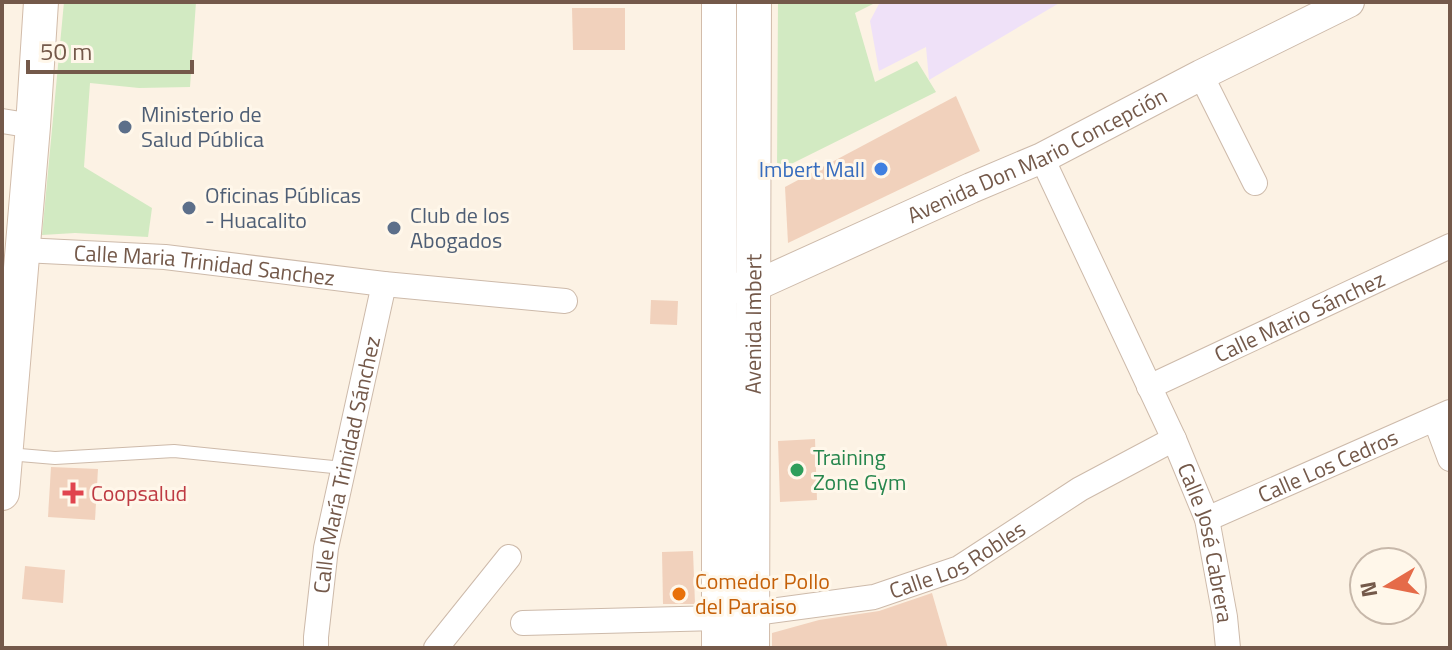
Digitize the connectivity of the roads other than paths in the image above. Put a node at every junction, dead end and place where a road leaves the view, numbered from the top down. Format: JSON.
{"nodes":[{"id":1,"x":41,"y":2,"type":"edge"},
{"id":2,"x":719,"y":2,"type":"edge"},
{"id":3,"x":754,"y":2,"type":"edge"},
{"id":4,"x":1349,"y":2,"type":"edge"},
{"id":5,"x":1201,"y":75,"type":"junction"},
{"id":6,"x":18,"y":124,"type":"edge"},
{"id":7,"x":1042,"y":158,"type":"junction"},
{"id":8,"x":1255,"y":183,"type":"dead end"},
{"id":9,"x":1450,"y":246,"type":"edge"},
{"id":10,"x":23,"y":250,"type":"junction"},
{"id":11,"x":384,"y":284,"type":"junction"},
{"id":12,"x":753,"y":287,"type":"junction"},
{"id":13,"x":718,"y":289,"type":"junction"},
{"id":14,"x":565,"y":301,"type":"dead end"},
{"id":15,"x":8,"y":360,"type":"edge"},
{"id":16,"x":1149,"y":387,"type":"junction"},
{"id":17,"x":1443,"y":416,"type":"edge"},
{"id":18,"x":1174,"y":439,"type":"junction"},
{"id":19,"x":5,"y":454,"type":"junction"},
{"id":20,"x":1450,"y":459,"type":"edge"},
{"id":21,"x":343,"y":468,"type":"junction"},
{"id":22,"x":2,"y":493,"type":"edge"},
{"id":23,"x":1207,"y":519,"type":"junction"},
{"id":24,"x":509,"y":557,"type":"dead end"},
{"id":25,"x":523,"y":623,"type":"dead end"},
{"id":26,"x":735,"y":632,"type":"edge"},
{"id":27,"x":316,"y":648,"type":"edge"},
{"id":28,"x":436,"y":648,"type":"edge"},
{"id":29,"x":1228,"y":648,"type":"edge"}],
"edges":[{"from":1,"to":6,"type":"main road"},
{"from":2,"to":13,"type":"main road","name":"Avenida Imbert"},
{"from":3,"to":12,"type":"main road","name":"Avenida Imbert"},
{"from":4,"to":5,"type":"street","name":"Avenida Don Mario Concepción"},
{"from":5,"to":7,"type":"street","name":"Avenida Don Mario Concepción"},
{"from":5,"to":8,"type":"street"},
{"from":6,"to":10,"type":"main road"},
{"from":7,"to":12,"type":"street","name":"Avenida Don Mario Concepción"},
{"from":7,"to":16,"type":"street","name":"Calle José Cabrera"},
{"from":9,"to":16,"type":"street","name":"Calle Mario Sánchez"},
{"from":10,"to":11,"type":"street","name":"Calle Maria Trinidad Sanchez"},
{"from":10,"to":15,"type":"main road"},
{"from":11,"to":14,"type":"street","name":"Calle Maria Trinidad Sanchez"},
{"from":11,"to":21,"type":"street","name":"Calle María Trinidad Sánchez"},
{"from":12,"to":13,"type":"street","name":"Avenida Don Mario Concepción"},
{"from":12,"to":26,"type":"main road","name":"Avenida Imbert"},
{"from":13,"to":26,"type":"main road","name":"Avenida Imbert"},
{"from":15,"to":19,"type":"main road"},
{"from":16,"to":18,"type":"street","name":"Calle José Cabrera"},
{"from":17,"to":20,"type":"street"},
{"from":17,"to":23,"type":"street","name":"Calle Los Cedros"},
{"from":18,"to":23,"type":"street","name":"Calle José Cabrera"},
{"from":18,"to":26,"type":"street","name":"Calle Los Robles"},
{"from":19,"to":21,"type":"lane"},
{"from":19,"to":22,"type":"main road"},
{"from":21,"to":27,"type":"street","name":"Calle María Trinidad Sánchez"},
{"from":23,"to":29,"type":"street","name":"Calle José Cabrera"},
{"from":24,"to":28,"type":"street"},
{"from":25,"to":26,"type":"street","name":"Calle Los Robles"}]}
